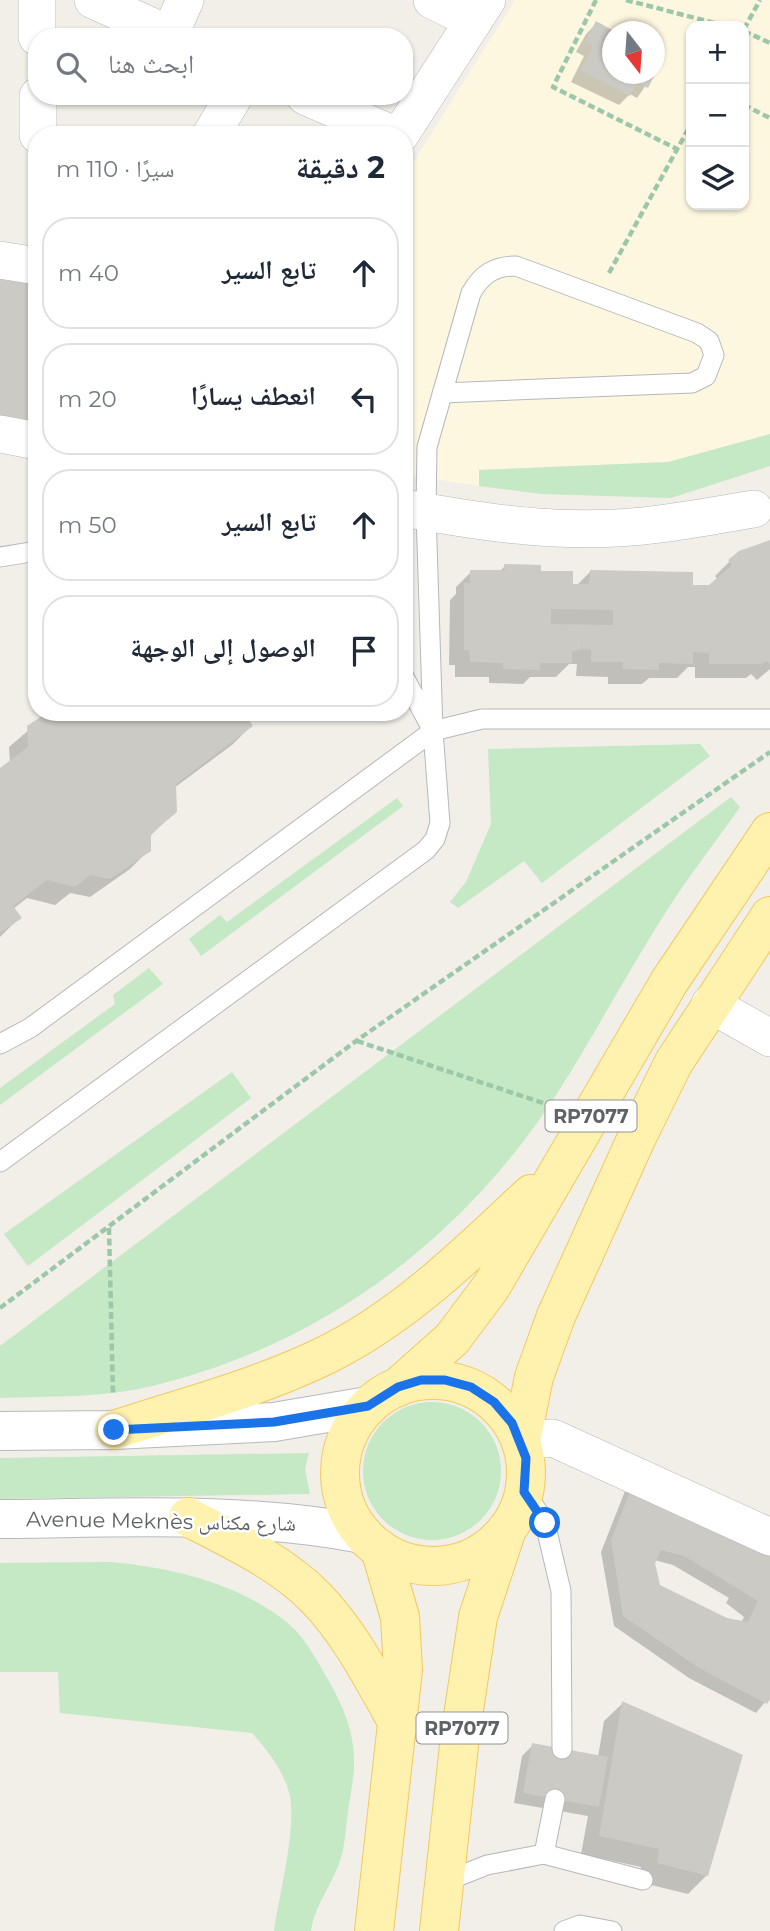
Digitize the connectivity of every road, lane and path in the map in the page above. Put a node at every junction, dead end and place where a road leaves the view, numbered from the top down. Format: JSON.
{"nodes":[{"id":1,"x":37,"y":0,"type":"edge"},
{"id":2,"x":93,"y":0,"type":"edge"},
{"id":3,"x":185,"y":0,"type":"edge"},
{"id":4,"x":432,"y":0,"type":"edge"},
{"id":5,"x":596,"y":0,"type":"edge"},
{"id":6,"x":626,"y":0,"type":"edge"},
{"id":7,"x":760,"y":0,"type":"edge"},
{"id":8,"x":480,"y":10,"type":"edge"},
{"id":9,"x":707,"y":21,"type":"edge"},
{"id":10,"x":749,"y":21,"type":"edge"},
{"id":11,"x":37,"y":28,"type":"edge"},
{"id":12,"x":156,"y":28,"type":"edge"},
{"id":13,"x":175,"y":28,"type":"edge"},
{"id":14,"x":749,"y":32,"type":"edge"},
{"id":15,"x":770,"y":43,"type":"edge"},
{"id":16,"x":38,"y":105,"type":"edge"},
{"id":17,"x":229,"y":105,"type":"edge"},
{"id":18,"x":326,"y":105,"type":"edge"},
{"id":19,"x":749,"y":108,"type":"edge"},
{"id":20,"x":770,"y":118,"type":"edge"},
{"id":21,"x":38,"y":126,"type":"edge"},
{"id":22,"x":216,"y":126,"type":"edge"},
{"id":23,"x":373,"y":126,"type":"edge"},
{"id":24,"x":406,"y":126,"type":"edge"},
{"id":25,"x":686,"y":133,"type":"edge"},
{"id":26,"x":677,"y":149,"type":"junction"},
{"id":27,"x":0,"y":260,"type":"edge"},
{"id":28,"x":28,"y":265,"type":"edge"},
{"id":29,"x":597,"y":295,"type":"junction"},
{"id":30,"x":442,"y":393,"type":"junction"},
{"id":31,"x":0,"y":434,"type":"edge"},
{"id":32,"x":28,"y":439,"type":"edge"},
{"id":33,"x":754,"y":509,"type":"dead end"},
{"id":34,"x":415,"y":510,"type":"edge"},
{"id":35,"x":28,"y":552,"type":"edge"},
{"id":36,"x":0,"y":557,"type":"edge"},
{"id":37,"x":413,"y":694,"type":"edge"},
{"id":38,"x":770,"y":719,"type":"edge"},
{"id":39,"x":433,"y":731,"type":"junction"},
{"id":40,"x":770,"y":752,"type":"edge"},
{"id":41,"x":770,"y":832,"type":"edge"},
{"id":42,"x":770,"y":916,"type":"edge"},
{"id":43,"x":710,"y":1004,"type":"junction"},
{"id":44,"x":770,"y":1038,"type":"edge"},
{"id":45,"x":356,"y":1041,"type":"junction"},
{"id":46,"x":0,"y":1044,"type":"edge"},
{"id":47,"x":560,"y":1108,"type":"dead end"},
{"id":48,"x":0,"y":1162,"type":"edge"},
{"id":49,"x":561,"y":1166,"type":"junction"},
{"id":50,"x":109,"y":1227,"type":"junction"},
{"id":51,"x":0,"y":1308,"type":"edge"},
{"id":52,"x":383,"y":1396,"type":"junction"},
{"id":53,"x":113,"y":1416,"type":"junction"},
{"id":54,"x":0,"y":1431,"type":"edge"},
{"id":55,"x":521,"y":1441,"type":"junction"},
{"id":56,"x":524,"y":1492,"type":"junction"},
{"id":57,"x":188,"y":1517,"type":"junction"},
{"id":58,"x":0,"y":1519,"type":"edge"},
{"id":59,"x":508,"y":1529,"type":"junction"},
{"id":60,"x":770,"y":1537,"type":"edge"},
{"id":61,"x":371,"y":1541,"type":"junction"},
{"id":62,"x":399,"y":1725,"type":"junction"},
{"id":63,"x":562,"y":1749,"type":"dead end"},
{"id":64,"x":555,"y":1799,"type":"dead end"},
{"id":65,"x":544,"y":1854,"type":"junction"},
{"id":66,"x":643,"y":1880,"type":"dead end"},
{"id":67,"x":444,"y":1882,"type":"junction"},
{"id":68,"x":374,"y":1931,"type":"edge"},
{"id":69,"x":439,"y":1931,"type":"edge"},
{"id":70,"x":564,"y":1931,"type":"edge"},
{"id":71,"x":612,"y":1931,"type":"edge"}],
"edges":[{"from":1,"to":11,"type":"street"},
{"from":2,"to":12,"type":"street"},
{"from":3,"to":13,"type":"street"},
{"from":4,"to":8,"type":"street"},
{"from":5,"to":26,"type":"path"},
{"from":6,"to":9,"type":"path"},
{"from":7,"to":10,"type":"path"},
{"from":8,"to":24,"type":"street"},
{"from":14,"to":15,"type":"path"},
{"from":16,"to":21,"type":"street"},
{"from":17,"to":22,"type":"street"},
{"from":18,"to":23,"type":"street"},
{"from":19,"to":20,"type":"path"},
{"from":25,"to":26,"type":"path"},
{"from":26,"to":29,"type":"path"},
{"from":27,"to":28,"type":"street"},
{"from":29,"to":30,"type":"lane"},
{"from":29,"to":30,"type":"lane"},
{"from":30,"to":34,"type":"lane"},
{"from":31,"to":32,"type":"street"},
{"from":33,"to":34,"type":"street"},
{"from":34,"to":39,"type":"lane"},
{"from":35,"to":36,"type":"lane"},
{"from":37,"to":39,"type":"lane"},
{"from":38,"to":39,"type":"lane"},
{"from":39,"to":46,"type":"lane"},
{"from":39,"to":48,"type":"lane"},
{"from":40,"to":45,"type":"path"},
{"from":41,"to":49,"type":"main road","number":"RP7077"},
{"from":42,"to":43,"type":"main road","number":"RP7077"},
{"from":43,"to":44,"type":"street"},
{"from":43,"to":55,"type":"main road","number":"RP7077"},
{"from":45,"to":47,"type":"path"},
{"from":45,"to":50,"type":"path"},
{"from":49,"to":52,"type":"main road","number":"RP7077"},
{"from":49,"to":53,"type":"main road"},
{"from":50,"to":51,"type":"path"},
{"from":50,"to":53,"type":"path"},
{"from":52,"to":53,"type":"street"},
{"from":52,"to":55,"type":"main road","number":"RP7077"},
{"from":52,"to":61,"type":"main road","number":"RP7077"},
{"from":53,"to":54,"type":"street"},
{"from":55,"to":56,"type":"main road","number":"RP7077"},
{"from":55,"to":60,"type":"street"},
{"from":56,"to":59,"type":"main road","number":"RP7077"},
{"from":56,"to":63,"type":"lane"},
{"from":57,"to":58,"type":"street","name":"Avenue Meknès شارع مكناس"},
{"from":57,"to":61,"type":"street","name":"Avenue Meknès شارع مكناس"},
{"from":57,"to":62,"type":"main road"},
{"from":59,"to":61,"type":"main road","number":"RP7077"},
{"from":59,"to":67,"type":"main road","number":"RP7077"},
{"from":61,"to":62,"type":"main road","number":"RP7077"},
{"from":62,"to":68,"type":"main road","number":"RP7077"},
{"from":64,"to":65,"type":"lane"},
{"from":65,"to":66,"type":"lane"},
{"from":65,"to":67,"type":"lane"},
{"from":67,"to":69,"type":"main road","number":"RP7077"},
{"from":70,"to":71,"type":"lane"}]}
